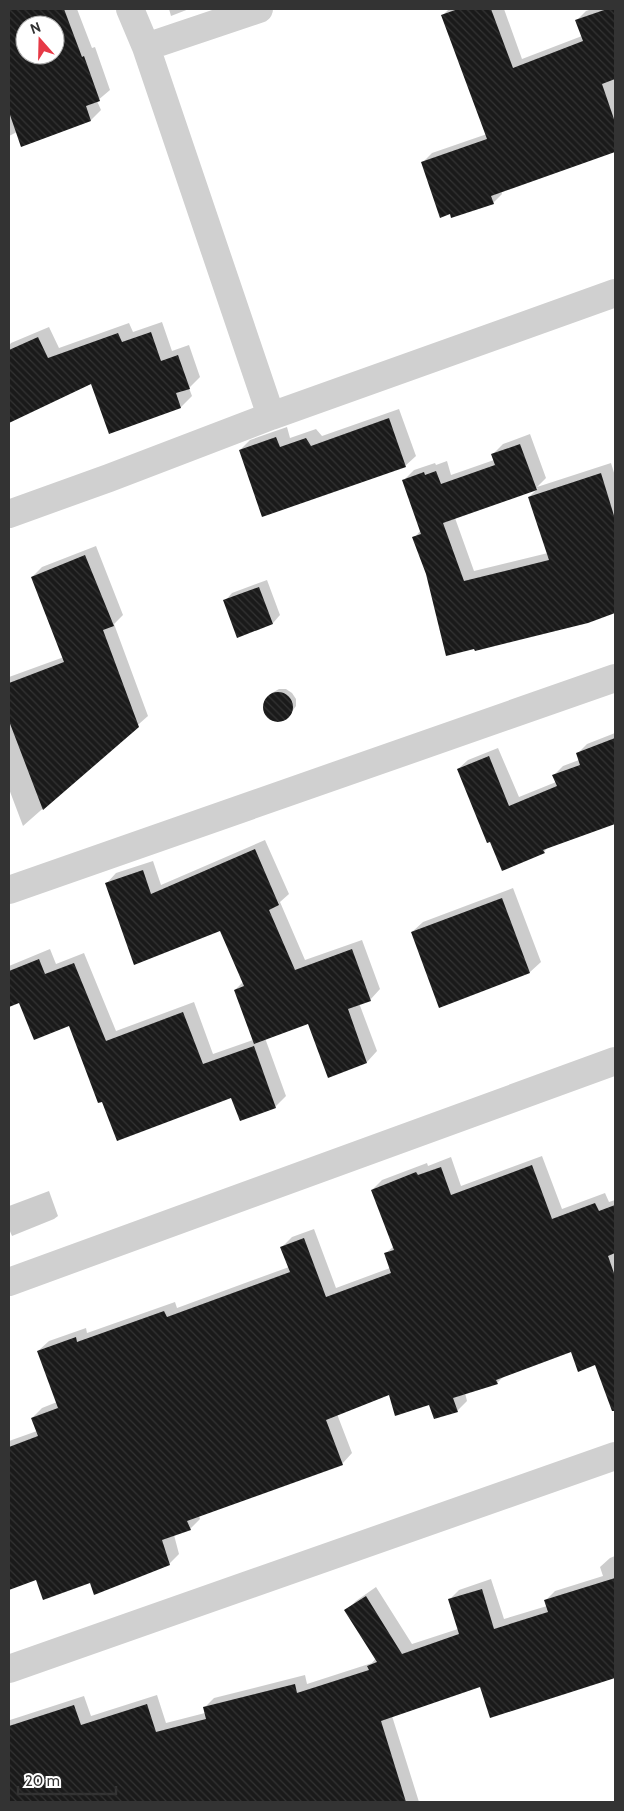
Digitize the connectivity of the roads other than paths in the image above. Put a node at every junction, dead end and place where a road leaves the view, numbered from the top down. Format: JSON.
{"nodes":[{"id":1,"x":130,"y":9,"type":"edge"},
{"id":2,"x":259,"y":9,"type":"edge"},
{"id":3,"x":146,"y":47,"type":"junction"},
{"id":4,"x":615,"y":293,"type":"edge"},
{"id":5,"x":270,"y":416,"type":"junction"},
{"id":6,"x":9,"y":514,"type":"edge"},
{"id":7,"x":615,"y":678,"type":"edge"},
{"id":8,"x":9,"y":890,"type":"edge"},
{"id":9,"x":615,"y":1061,"type":"edge"},
{"id":10,"x":9,"y":1282,"type":"edge"},
{"id":11,"x":615,"y":1456,"type":"edge"},
{"id":12,"x":9,"y":1669,"type":"edge"}],
"edges":[{"from":1,"to":3,"type":"street"},
{"from":2,"to":3,"type":"street"},
{"from":3,"to":5,"type":"street"},
{"from":4,"to":5,"type":"street"},
{"from":5,"to":6,"type":"street"},
{"from":7,"to":8,"type":"street"},
{"from":9,"to":10,"type":"street"},
{"from":11,"to":12,"type":"street"}]}
